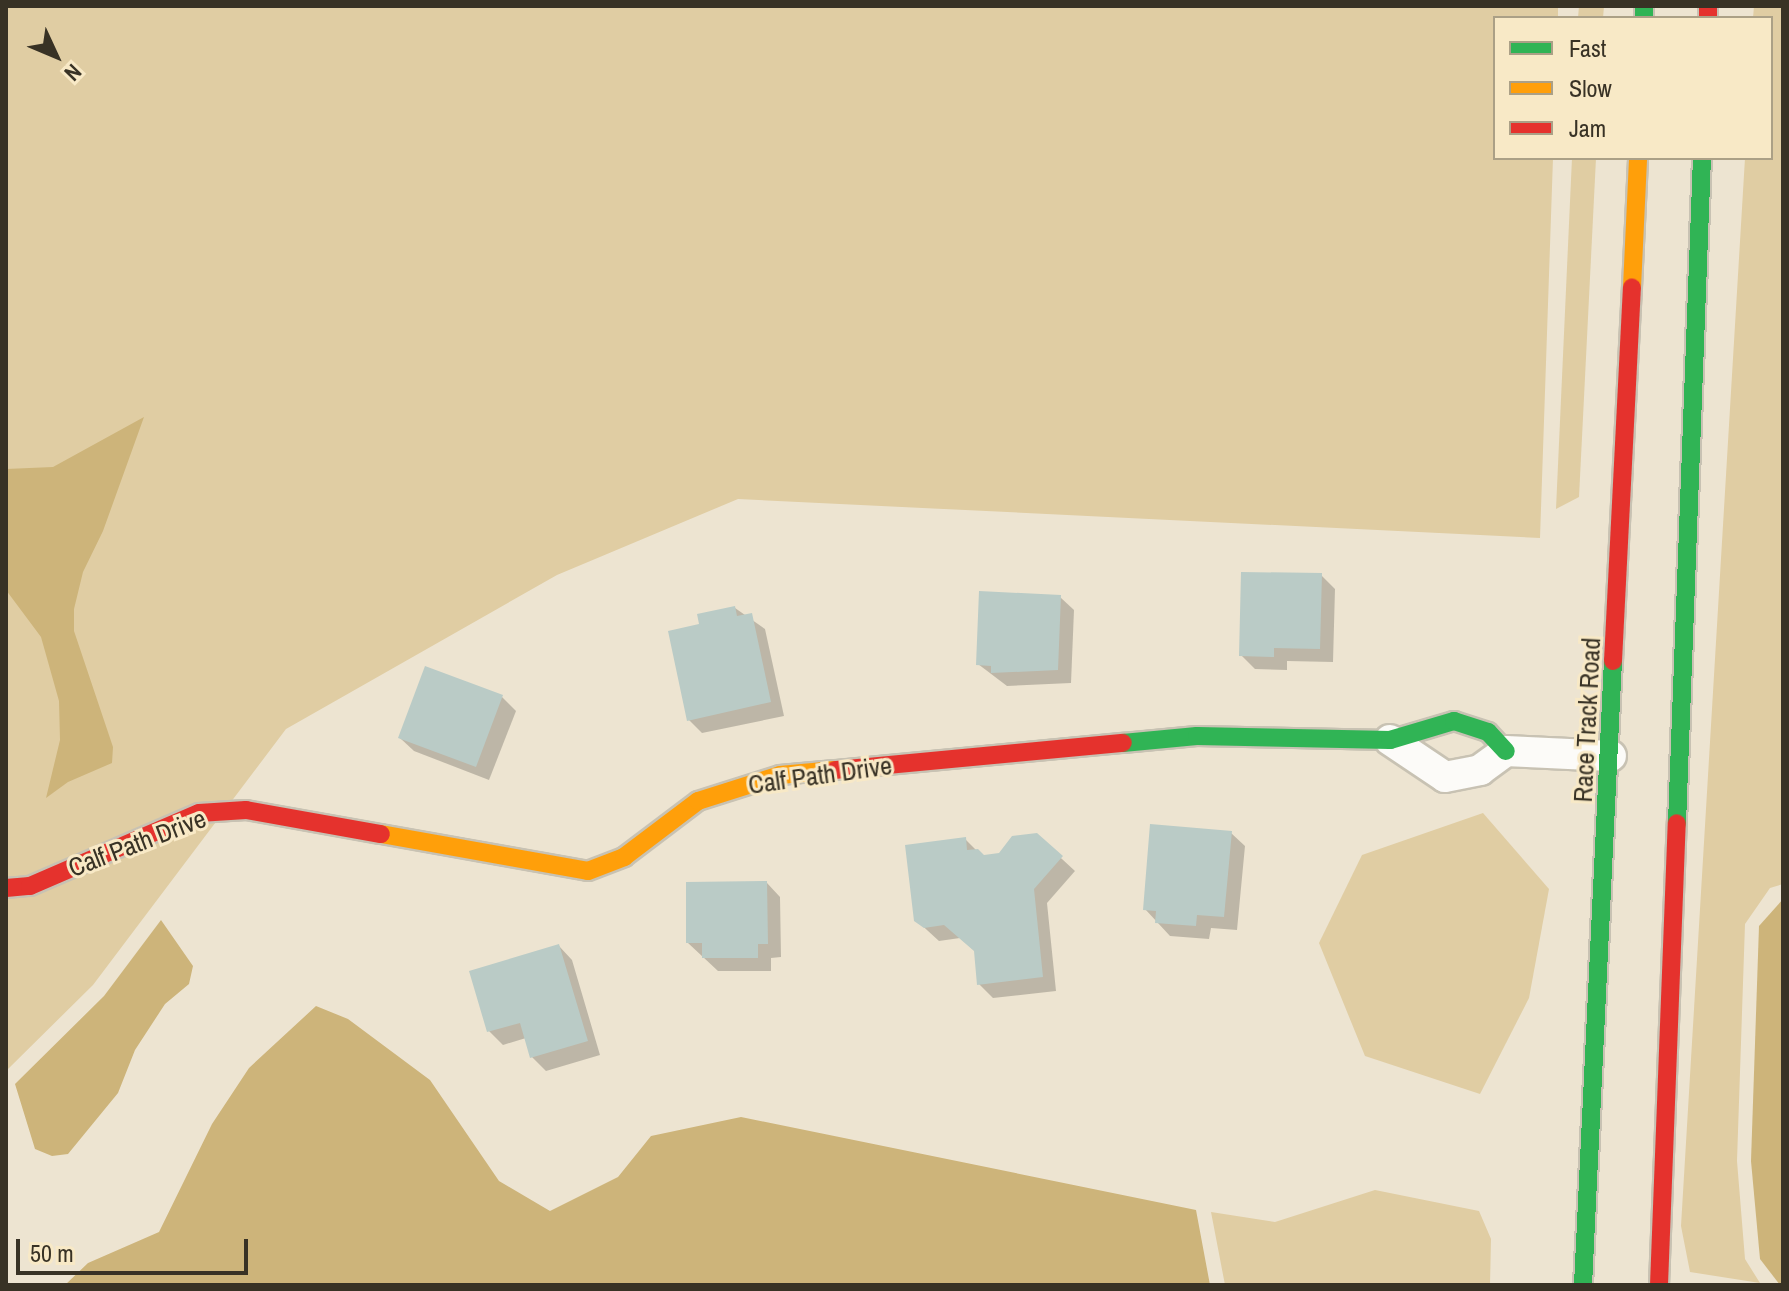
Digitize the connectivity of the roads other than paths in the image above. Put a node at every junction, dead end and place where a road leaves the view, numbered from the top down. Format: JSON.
{"nodes":[{"id":1,"x":1638,"y":160,"type":"edge"},
{"id":2,"x":1702,"y":160,"type":"edge"},
{"id":3,"x":1390,"y":740,"type":"junction"},
{"id":4,"x":1506,"y":751,"type":"junction"},
{"id":5,"x":1611,"y":756,"type":"junction"},
{"id":6,"x":6,"y":888,"type":"edge"},
{"id":7,"x":1583,"y":1285,"type":"edge"},
{"id":8,"x":1659,"y":1285,"type":"edge"}],
"edges":[{"from":1,"to":5,"type":"main road","name":"Race Track Road"},
{"from":2,"to":8,"type":"main road"},
{"from":3,"to":4,"type":"main road","name":"Calf Path Drive"},
{"from":3,"to":4,"type":"street"},
{"from":3,"to":6,"type":"main road","name":"Calf Path Drive"},
{"from":4,"to":5,"type":"street"},
{"from":5,"to":7,"type":"main road","name":"Race Track Road"}]}
